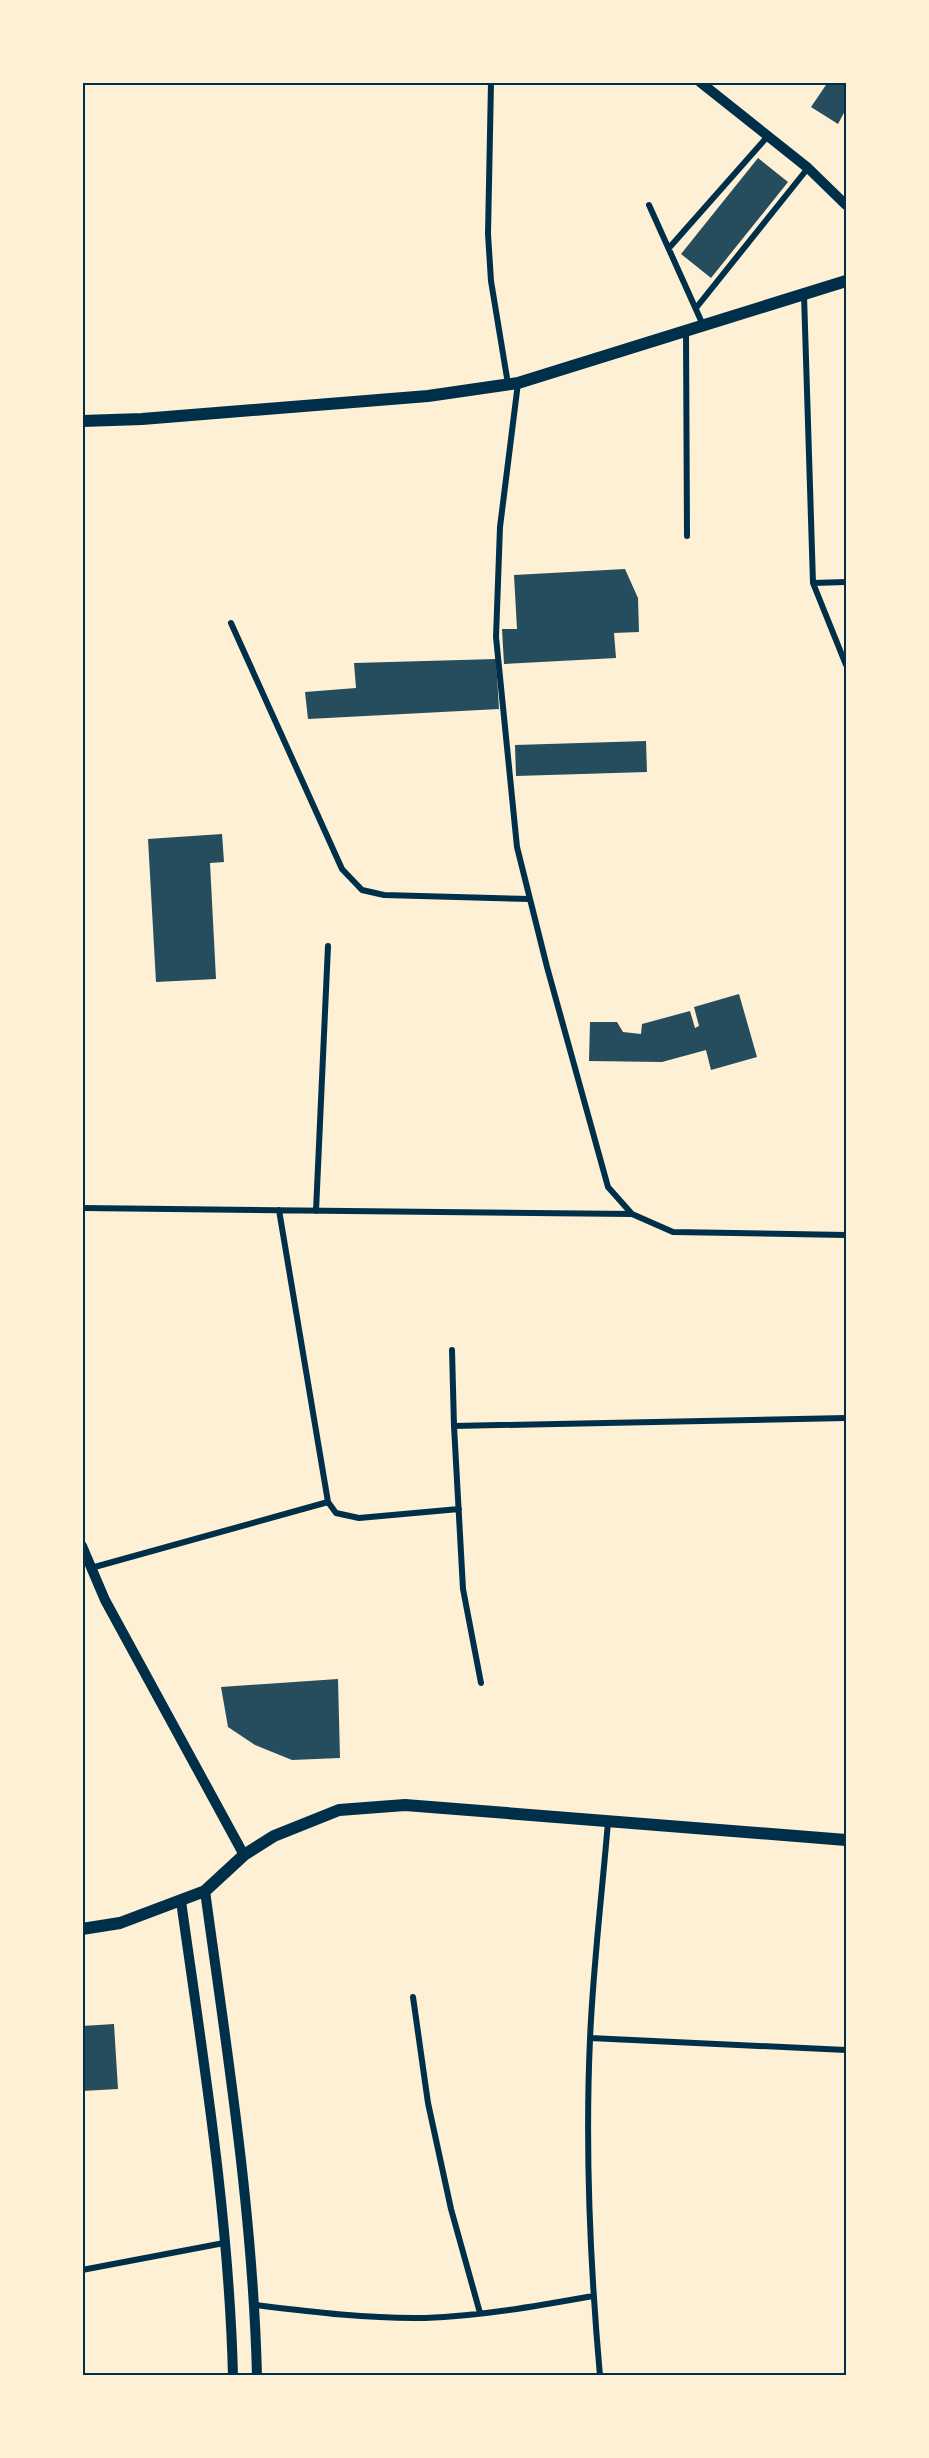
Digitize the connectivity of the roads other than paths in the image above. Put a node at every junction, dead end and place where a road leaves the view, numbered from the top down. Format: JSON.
{"nodes":[{"id":1,"x":491,"y":82,"type":"edge"},
{"id":2,"x":700,"y":82,"type":"edge"},
{"id":3,"x":768,"y":136,"type":"junction"},
{"id":4,"x":808,"y":168,"type":"junction"},
{"id":5,"x":649,"y":205,"type":"dead end"},
{"id":6,"x":846,"y":205,"type":"edge"},
{"id":7,"x":669,"y":248,"type":"junction"},
{"id":8,"x":846,"y":281,"type":"edge"},
{"id":9,"x":804,"y":295,"type":"junction"},
{"id":10,"x":696,"y":308,"type":"junction"},
{"id":11,"x":704,"y":326,"type":"junction"},
{"id":12,"x":686,"y":331,"type":"junction"},
{"id":13,"x":513,"y":384,"type":"junction"},
{"id":14,"x":82,"y":421,"type":"edge"},
{"id":15,"x":687,"y":536,"type":"dead end"},
{"id":16,"x":846,"y":582,"type":"edge"},
{"id":17,"x":813,"y":583,"type":"junction"},
{"id":18,"x":231,"y":623,"type":"dead end"},
{"id":19,"x":846,"y":665,"type":"edge"},
{"id":20,"x":530,"y":899,"type":"junction"},
{"id":21,"x":328,"y":946,"type":"dead end"},
{"id":22,"x":82,"y":1208,"type":"edge"},
{"id":23,"x":279,"y":1210,"type":"junction"},
{"id":24,"x":316,"y":1210,"type":"junction"},
{"id":25,"x":632,"y":1214,"type":"junction"},
{"id":26,"x":846,"y":1235,"type":"edge"},
{"id":27,"x":452,"y":1350,"type":"dead end"},
{"id":28,"x":846,"y":1419,"type":"edge"},
{"id":29,"x":454,"y":1426,"type":"junction"},
{"id":30,"x":328,"y":1502,"type":"junction"},
{"id":31,"x":459,"y":1509,"type":"junction"},
{"id":32,"x":82,"y":1546,"type":"edge"},
{"id":33,"x":92,"y":1568,"type":"junction"},
{"id":34,"x":481,"y":1683,"type":"dead end"},
{"id":35,"x":608,"y":1821,"type":"junction"},
{"id":36,"x":846,"y":1840,"type":"edge"},
{"id":37,"x":244,"y":1855,"type":"junction"},
{"id":38,"x":205,"y":1891,"type":"junction"},
{"id":39,"x":181,"y":1901,"type":"junction"},
{"id":40,"x":82,"y":1929,"type":"edge"},
{"id":41,"x":413,"y":1996,"type":"dead end"},
{"id":42,"x":590,"y":2038,"type":"junction"},
{"id":43,"x":846,"y":2050,"type":"edge"},
{"id":44,"x":224,"y":2242,"type":"junction"},
{"id":45,"x":82,"y":2270,"type":"edge"},
{"id":46,"x":593,"y":2296,"type":"junction"},
{"id":47,"x":255,"y":2305,"type":"junction"},
{"id":48,"x":480,"y":2313,"type":"junction"},
{"id":49,"x":233,"y":2376,"type":"edge"},
{"id":50,"x":258,"y":2376,"type":"edge"},
{"id":51,"x":600,"y":2376,"type":"edge"}],
"edges":[{"from":1,"to":13,"type":"street"},
{"from":2,"to":3,"type":"street"},
{"from":3,"to":4,"type":"street"},
{"from":3,"to":7,"type":"street"},
{"from":4,"to":6,"type":"street"},
{"from":4,"to":10,"type":"street"},
{"from":5,"to":7,"type":"street"},
{"from":7,"to":10,"type":"street"},
{"from":8,"to":9,"type":"main road"},
{"from":9,"to":11,"type":"main road"},
{"from":9,"to":17,"type":"street"},
{"from":10,"to":11,"type":"street"},
{"from":11,"to":12,"type":"main road"},
{"from":12,"to":13,"type":"main road"},
{"from":12,"to":15,"type":"street"},
{"from":13,"to":14,"type":"main road"},
{"from":13,"to":20,"type":"street"},
{"from":16,"to":17,"type":"street"},
{"from":17,"to":19,"type":"street"},
{"from":18,"to":20,"type":"street"},
{"from":20,"to":25,"type":"street"},
{"from":21,"to":24,"type":"street"},
{"from":22,"to":23,"type":"street"},
{"from":23,"to":24,"type":"street"},
{"from":23,"to":30,"type":"street"},
{"from":24,"to":25,"type":"street"},
{"from":25,"to":26,"type":"street"},
{"from":27,"to":29,"type":"street"},
{"from":28,"to":29,"type":"street"},
{"from":29,"to":31,"type":"street"},
{"from":30,"to":31,"type":"street"},
{"from":30,"to":33,"type":"street"},
{"from":31,"to":34,"type":"street"},
{"from":32,"to":33,"type":"street"},
{"from":33,"to":37,"type":"street"},
{"from":35,"to":36,"type":"main road"},
{"from":35,"to":37,"type":"main road"},
{"from":35,"to":42,"type":"street"},
{"from":37,"to":38,"type":"main road"},
{"from":38,"to":39,"type":"main road"},
{"from":38,"to":47,"type":"street"},
{"from":39,"to":40,"type":"main road"},
{"from":39,"to":44,"type":"street"},
{"from":41,"to":48,"type":"street"},
{"from":42,"to":43,"type":"street"},
{"from":42,"to":46,"type":"street"},
{"from":44,"to":45,"type":"street"},
{"from":44,"to":49,"type":"street"},
{"from":46,"to":48,"type":"street"},
{"from":46,"to":51,"type":"street"},
{"from":47,"to":48,"type":"street"},
{"from":47,"to":50,"type":"street"}]}
